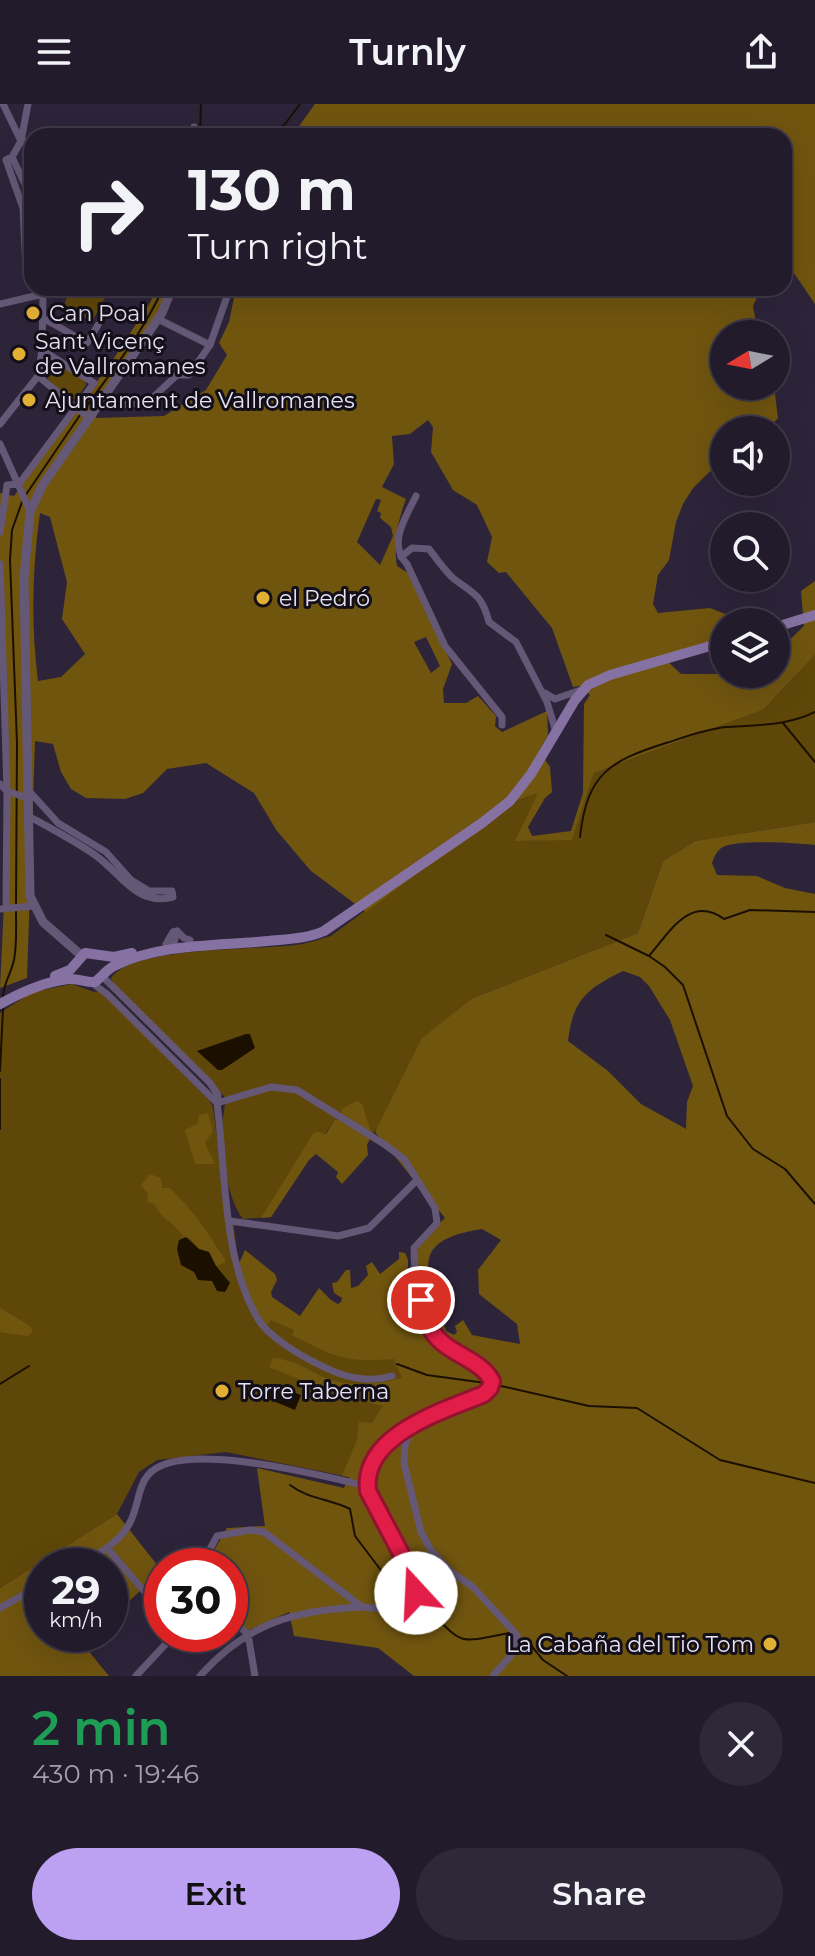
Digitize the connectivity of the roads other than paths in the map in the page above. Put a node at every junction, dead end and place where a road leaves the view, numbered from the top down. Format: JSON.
{"nodes":[{"id":1,"x":3,"y":104,"type":"edge"},
{"id":2,"x":28,"y":104,"type":"edge"},
{"id":3,"x":21,"y":141,"type":"junction"},
{"id":4,"x":24,"y":142,"type":"edge"},
{"id":5,"x":12,"y":157,"type":"junction"},
{"id":6,"x":24,"y":182,"type":"edge"},
{"id":7,"x":24,"y":229,"type":"edge"},
{"id":8,"x":27,"y":296,"type":"edge"},
{"id":9,"x":44,"y":296,"type":"edge"},
{"id":10,"x":168,"y":296,"type":"edge"},
{"id":11,"x":227,"y":296,"type":"edge"},
{"id":12,"x":0,"y":304,"type":"edge"},
{"id":13,"x":43,"y":318,"type":"junction"},
{"id":14,"x":158,"y":319,"type":"junction"},
{"id":15,"x":98,"y":325,"type":"dead end"},
{"id":16,"x":210,"y":345,"type":"junction"},
{"id":17,"x":42,"y":350,"type":"junction"},
{"id":18,"x":38,"y":376,"type":"junction"},
{"id":19,"x":101,"y":401,"type":"junction"},
{"id":20,"x":76,"y":407,"type":"junction"},
{"id":21,"x":89,"y":418,"type":"junction"},
{"id":22,"x":0,"y":424,"type":"edge"},
{"id":23,"x":0,"y":444,"type":"edge"},
{"id":24,"x":19,"y":484,"type":"junction"},
{"id":25,"x":416,"y":496,"type":"dead end"},
{"id":26,"x":30,"y":512,"type":"junction"},
{"id":27,"x":0,"y":532,"type":"edge"},
{"id":28,"x":401,"y":557,"type":"junction"},
{"id":29,"x":0,"y":564,"type":"edge"},
{"id":30,"x":814,"y":617,"type":"edge"},
{"id":31,"x":790,"y":623,"type":"edge"},
{"id":32,"x":710,"y":646,"type":"edge"},
{"id":33,"x":541,"y":688,"type":"junction"},
{"id":34,"x":584,"y":689,"type":"junction"},
{"id":35,"x":549,"y":697,"type":"junction"},
{"id":36,"x":565,"y":708,"type":"junction"},
{"id":37,"x":552,"y":717,"type":"junction"},
{"id":38,"x":502,"y":725,"type":"dead end"},
{"id":39,"x":556,"y":732,"type":"junction"},
{"id":40,"x":0,"y":784,"type":"edge"},
{"id":41,"x":3,"y":792,"type":"edge"},
{"id":42,"x":30,"y":796,"type":"junction"},
{"id":43,"x":42,"y":806,"type":"junction"},
{"id":44,"x":30,"y":815,"type":"junction"},
{"id":45,"x":42,"y":824,"type":"junction"},
{"id":46,"x":30,"y":834,"type":"junction"},
{"id":47,"x":33,"y":906,"type":"junction"},
{"id":48,"x":3,"y":908,"type":"edge"},
{"id":49,"x":285,"y":940,"type":"junction"},
{"id":50,"x":173,"y":942,"type":"junction"},
{"id":51,"x":102,"y":957,"type":"junction"},
{"id":52,"x":79,"y":960,"type":"junction"},
{"id":53,"x":104,"y":974,"type":"junction"},
{"id":54,"x":80,"y":979,"type":"junction"},
{"id":55,"x":92,"y":983,"type":"junction"},
{"id":56,"x":15,"y":992,"type":"junction"},
{"id":57,"x":0,"y":996,"type":"edge"},
{"id":58,"x":0,"y":1004,"type":"edge"},
{"id":59,"x":217,"y":1103,"type":"junction"},
{"id":60,"x":417,"y":1180,"type":"junction"},
{"id":61,"x":230,"y":1221,"type":"junction"},
{"id":62,"x":392,"y":1376,"type":"dead end"},
{"id":63,"x":413,"y":1426,"type":"junction"},
{"id":64,"x":368,"y":1486,"type":"junction"},
{"id":65,"x":107,"y":1548,"type":"edge"},
{"id":66,"x":209,"y":1548,"type":"edge"},
{"id":67,"x":128,"y":1572,"type":"edge"},
{"id":68,"x":144,"y":1591,"type":"edge"},
{"id":69,"x":24,"y":1594,"type":"edge"},
{"id":70,"x":362,"y":1607,"type":"junction"},
{"id":71,"x":0,"y":1608,"type":"edge"},
{"id":72,"x":248,"y":1634,"type":"joint"},
{"id":73,"x":158,"y":1652,"type":"edge"},
{"id":74,"x":224,"y":1652,"type":"edge"},
{"id":75,"x":136,"y":1676,"type":"edge"},
{"id":76,"x":200,"y":1676,"type":"edge"},
{"id":77,"x":255,"y":1676,"type":"edge"},
{"id":78,"x":493,"y":1676,"type":"edge"}],
"edges":[{"from":1,"to":3,"type":"street"},
{"from":2,"to":3,"type":"street"},
{"from":3,"to":4,"type":"street"},
{"from":3,"to":5,"type":"street"},
{"from":5,"to":6,"type":"street"},
{"from":5,"to":7,"type":"street"},
{"from":8,"to":12,"type":"street"},
{"from":9,"to":13,"type":"street"},
{"from":10,"to":14,"type":"street"},
{"from":11,"to":16,"type":"street"},
{"from":13,"to":15,"type":"street"},
{"from":13,"to":17,"type":"street"},
{"from":14,"to":16,"type":"street"},
{"from":14,"to":19,"type":"street"},
{"from":16,"to":19,"type":"street"},
{"from":17,"to":18,"type":"street"},
{"from":17,"to":20,"type":"street"},
{"from":18,"to":20,"type":"street"},
{"from":18,"to":22,"type":"street"},
{"from":19,"to":21,"type":"street"},
{"from":20,"to":21,"type":"street"},
{"from":20,"to":24,"type":"street"},
{"from":21,"to":26,"type":"street"},
{"from":23,"to":24,"type":"street"},
{"from":24,"to":26,"type":"street"},
{"from":24,"to":27,"type":"street"},
{"from":25,"to":28,"type":"street"},
{"from":26,"to":42,"type":"street"},
{"from":28,"to":33,"type":"street"},
{"from":28,"to":38,"type":"street"},
{"from":29,"to":41,"type":"street"},
{"from":30,"to":31,"type":"main road"},
{"from":32,"to":34,"type":"main road"},
{"from":33,"to":35,"type":"street"},
{"from":33,"to":37,"type":"street"},
{"from":34,"to":35,"type":"street"},
{"from":34,"to":36,"type":"main road"},
{"from":35,"to":36,"type":"street"},
{"from":36,"to":37,"type":"street"},
{"from":36,"to":39,"type":"main road"},
{"from":37,"to":39,"type":"street"},
{"from":39,"to":49,"type":"main road"},
{"from":40,"to":41,"type":"street"},
{"from":41,"to":42,"type":"street"},
{"from":41,"to":48,"type":"street"},
{"from":42,"to":43,"type":"street"},
{"from":42,"to":44,"type":"street"},
{"from":43,"to":44,"type":"street"},
{"from":43,"to":45,"type":"street"},
{"from":44,"to":45,"type":"street"},
{"from":44,"to":46,"type":"street"},
{"from":45,"to":46,"type":"street"},
{"from":46,"to":47,"type":"street"},
{"from":47,"to":48,"type":"street"},
{"from":47,"to":52,"type":"street"},
{"from":49,"to":50,"type":"main road"},
{"from":49,"to":50,"type":"main road"},
{"from":50,"to":51,"type":"main road"},
{"from":50,"to":53,"type":"main road"},
{"from":51,"to":52,"type":"main road"},
{"from":51,"to":53,"type":"main road"},
{"from":52,"to":54,"type":"main road"},
{"from":52,"to":56,"type":"main road"},
{"from":53,"to":55,"type":"main road"},
{"from":53,"to":59,"type":"street"},
{"from":54,"to":55,"type":"main road"},
{"from":54,"to":56,"type":"main road"},
{"from":55,"to":59,"type":"street"},
{"from":56,"to":57,"type":"main road"},
{"from":56,"to":58,"type":"main road"},
{"from":59,"to":60,"type":"street"},
{"from":59,"to":61,"type":"street"},
{"from":60,"to":61,"type":"street"},
{"from":60,"to":63,"type":"street"},
{"from":61,"to":62,"type":"street"},
{"from":63,"to":64,"type":"street"},
{"from":63,"to":78,"type":"street"},
{"from":64,"to":65,"type":"street"},
{"from":64,"to":70,"type":"street"},
{"from":66,"to":70,"type":"street"},
{"from":67,"to":68,"type":"street"},
{"from":69,"to":71,"type":"street"},
{"from":70,"to":72,"type":"street"},
{"from":72,"to":77,"type":"street"},
{"from":73,"to":75,"type":"street"},
{"from":74,"to":76,"type":"street"}]}
